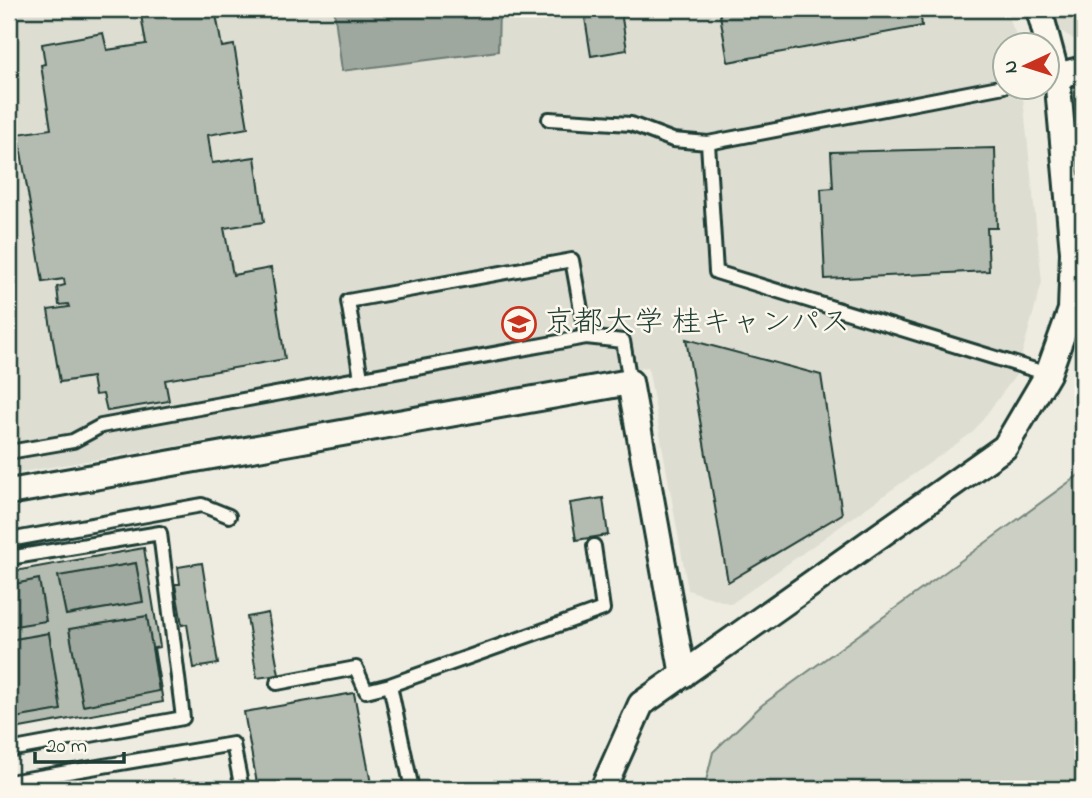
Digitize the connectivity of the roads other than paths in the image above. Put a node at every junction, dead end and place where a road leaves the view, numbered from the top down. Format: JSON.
{"nodes":[{"id":1,"x":1040,"y":9,"type":"edge"},
{"id":2,"x":1044,"y":32,"type":"edge"},
{"id":3,"x":1083,"y":69,"type":"edge"},
{"id":4,"x":1060,"y":75,"type":"edge"},
{"id":5,"x":990,"y":89,"type":"edge"},
{"id":6,"x":1055,"y":102,"type":"edge"},
{"id":7,"x":549,"y":119,"type":"dead end"},
{"id":8,"x":708,"y":143,"type":"junction"},
{"id":9,"x":586,"y":337,"type":"junction"},
{"id":10,"x":1048,"y":374,"type":"junction"},
{"id":11,"x":361,"y":378,"type":"junction"},
{"id":12,"x":630,"y":382,"type":"junction"},
{"id":13,"x":9,"y":452,"type":"edge"},
{"id":14,"x":9,"y":492,"type":"edge"},
{"id":15,"x":229,"y":516,"type":"dead end"},
{"id":16,"x":9,"y":540,"type":"edge"},
{"id":17,"x":594,"y":547,"type":"dead end"},
{"id":18,"x":9,"y":558,"type":"edge"},
{"id":19,"x":682,"y":675,"type":"junction"},
{"id":20,"x":277,"y":683,"type":"dead end"},
{"id":21,"x":390,"y":685,"type":"junction"},
{"id":22,"x":9,"y":750,"type":"edge"},
{"id":23,"x":9,"y":782,"type":"edge"},
{"id":24,"x":25,"y":784,"type":"edge"},
{"id":25,"x":242,"y":789,"type":"edge"},
{"id":26,"x":412,"y":789,"type":"edge"},
{"id":27,"x":603,"y":789,"type":"edge"}],
"edges":[{"from":1,"to":2,"type":"street"},
{"from":3,"to":4,"type":"street"},
{"from":5,"to":8,"type":"lane"},
{"from":6,"to":10,"type":"street"},
{"from":7,"to":8,"type":"lane"},
{"from":8,"to":10,"type":"lane"},
{"from":9,"to":11,"type":"lane"},
{"from":9,"to":11,"type":"lane"},
{"from":9,"to":12,"type":"lane"},
{"from":10,"to":19,"type":"street"},
{"from":11,"to":13,"type":"lane"},
{"from":12,"to":14,"type":"street"},
{"from":12,"to":19,"type":"street"},
{"from":15,"to":16,"type":"lane"},
{"from":17,"to":21,"type":"lane"},
{"from":18,"to":22,"type":"lane"},
{"from":19,"to":27,"type":"street"},
{"from":20,"to":21,"type":"lane"},
{"from":21,"to":26,"type":"lane"},
{"from":23,"to":24,"type":"lane"},
{"from":24,"to":25,"type":"lane"}]}
